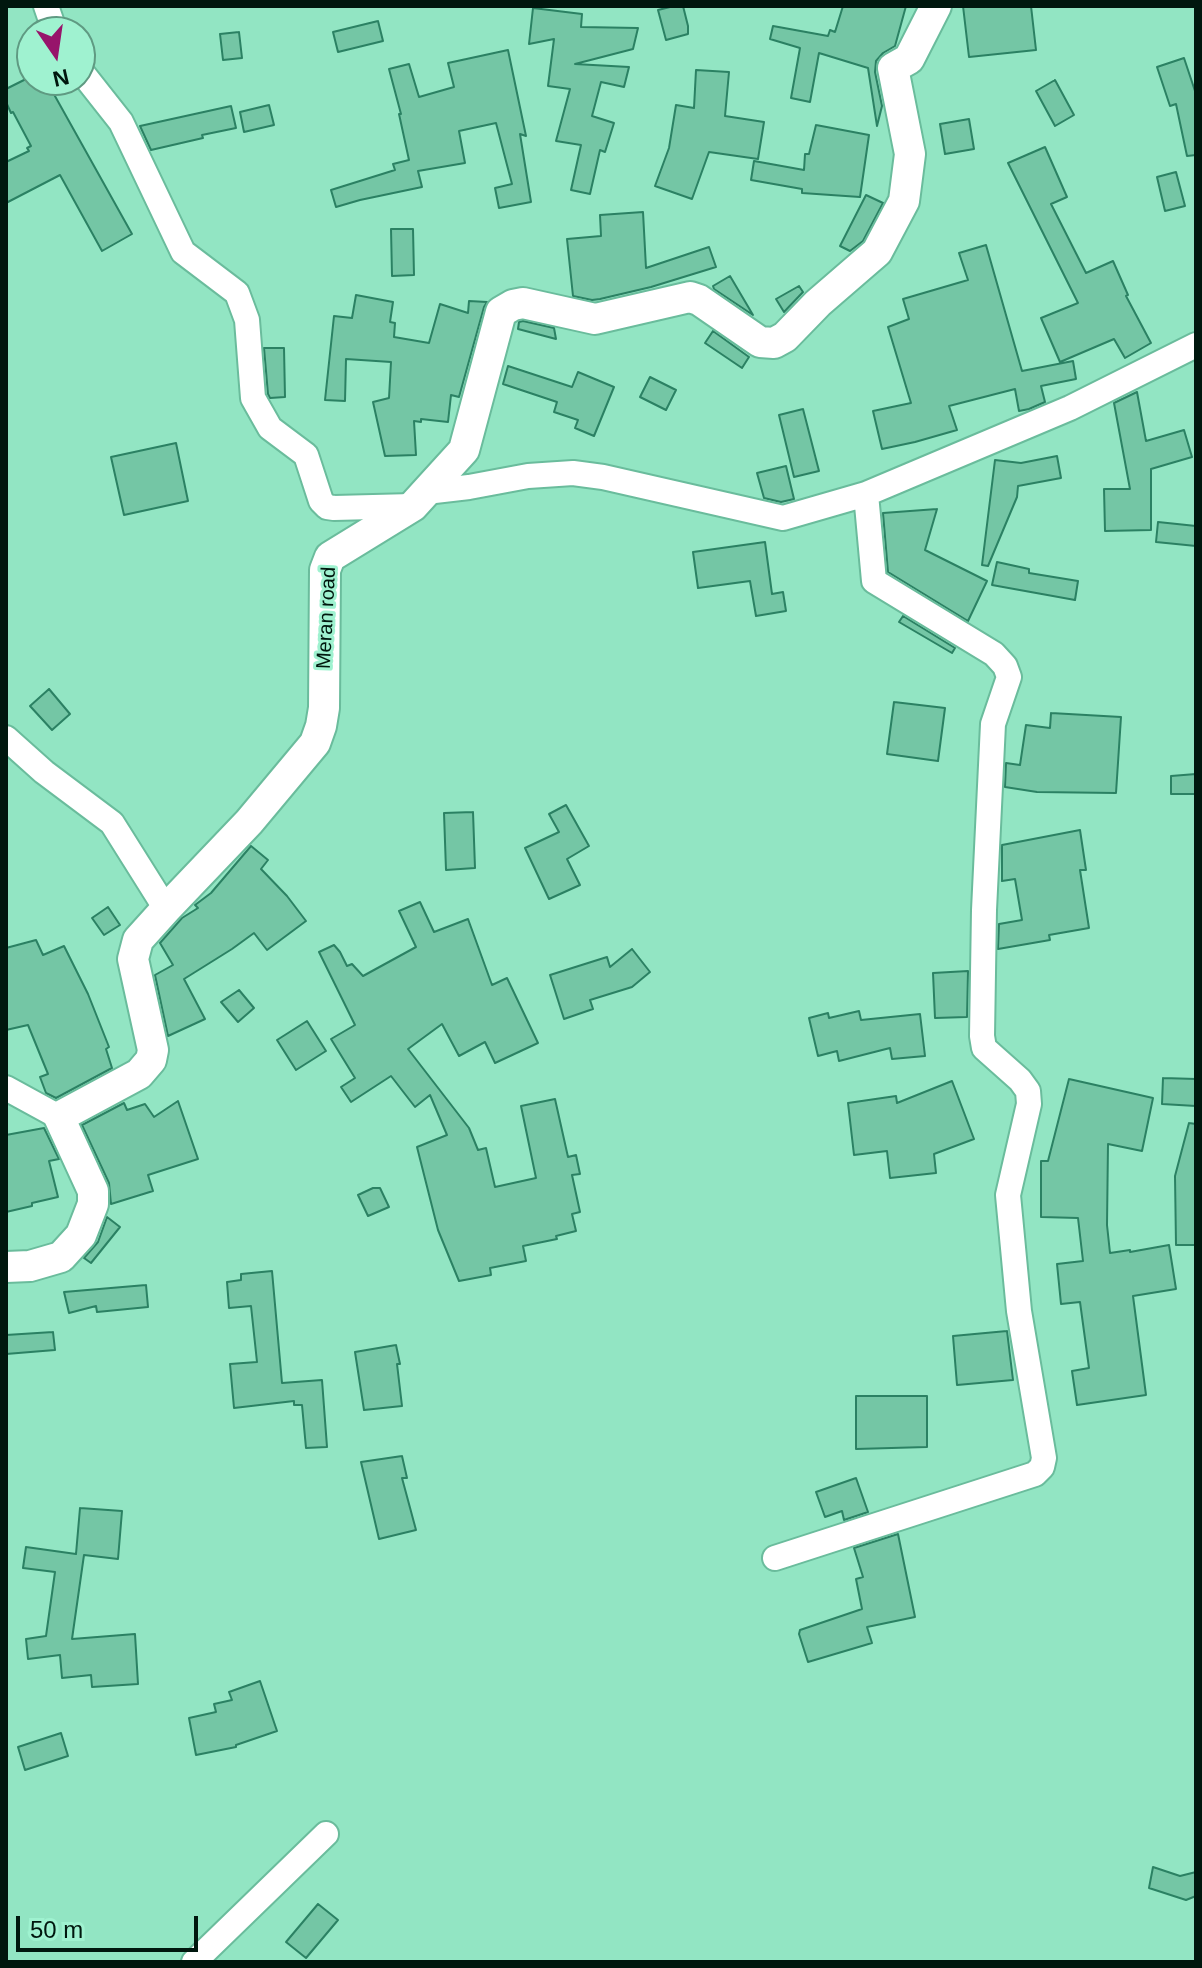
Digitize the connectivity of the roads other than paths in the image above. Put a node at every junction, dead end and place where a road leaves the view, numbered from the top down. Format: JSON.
{"nodes":[{"id":1,"x":936,"y":6,"type":"edge"},
{"id":2,"x":96,"y":90,"type":"edge"},
{"id":3,"x":1196,"y":345,"type":"edge"},
{"id":4,"x":866,"y":494,"type":"junction"},
{"id":5,"x":420,"y":499,"type":"junction"},
{"id":6,"x":6,"y":738,"type":"edge"},
{"id":7,"x":166,"y":909,"type":"junction"},
{"id":8,"x":6,"y":1088,"type":"edge"},
{"id":9,"x":59,"y":1117,"type":"junction"},
{"id":10,"x":6,"y":1267,"type":"edge"},
{"id":11,"x":775,"y":1558,"type":"dead end"},
{"id":12,"x":326,"y":1834,"type":"dead end"},
{"id":13,"x":194,"y":1962,"type":"edge"}],
"edges":[{"from":1,"to":5,"type":"street","name":"Meran road"},
{"from":2,"to":5,"type":"street"},
{"from":3,"to":4,"type":"street"},
{"from":4,"to":5,"type":"street"},
{"from":4,"to":11,"type":"street"},
{"from":5,"to":7,"type":"street","name":"Meran road"},
{"from":6,"to":7,"type":"street"},
{"from":7,"to":9,"type":"street","name":"Meran road"},
{"from":8,"to":9,"type":"street"},
{"from":9,"to":10,"type":"street"},
{"from":12,"to":13,"type":"street"}]}
